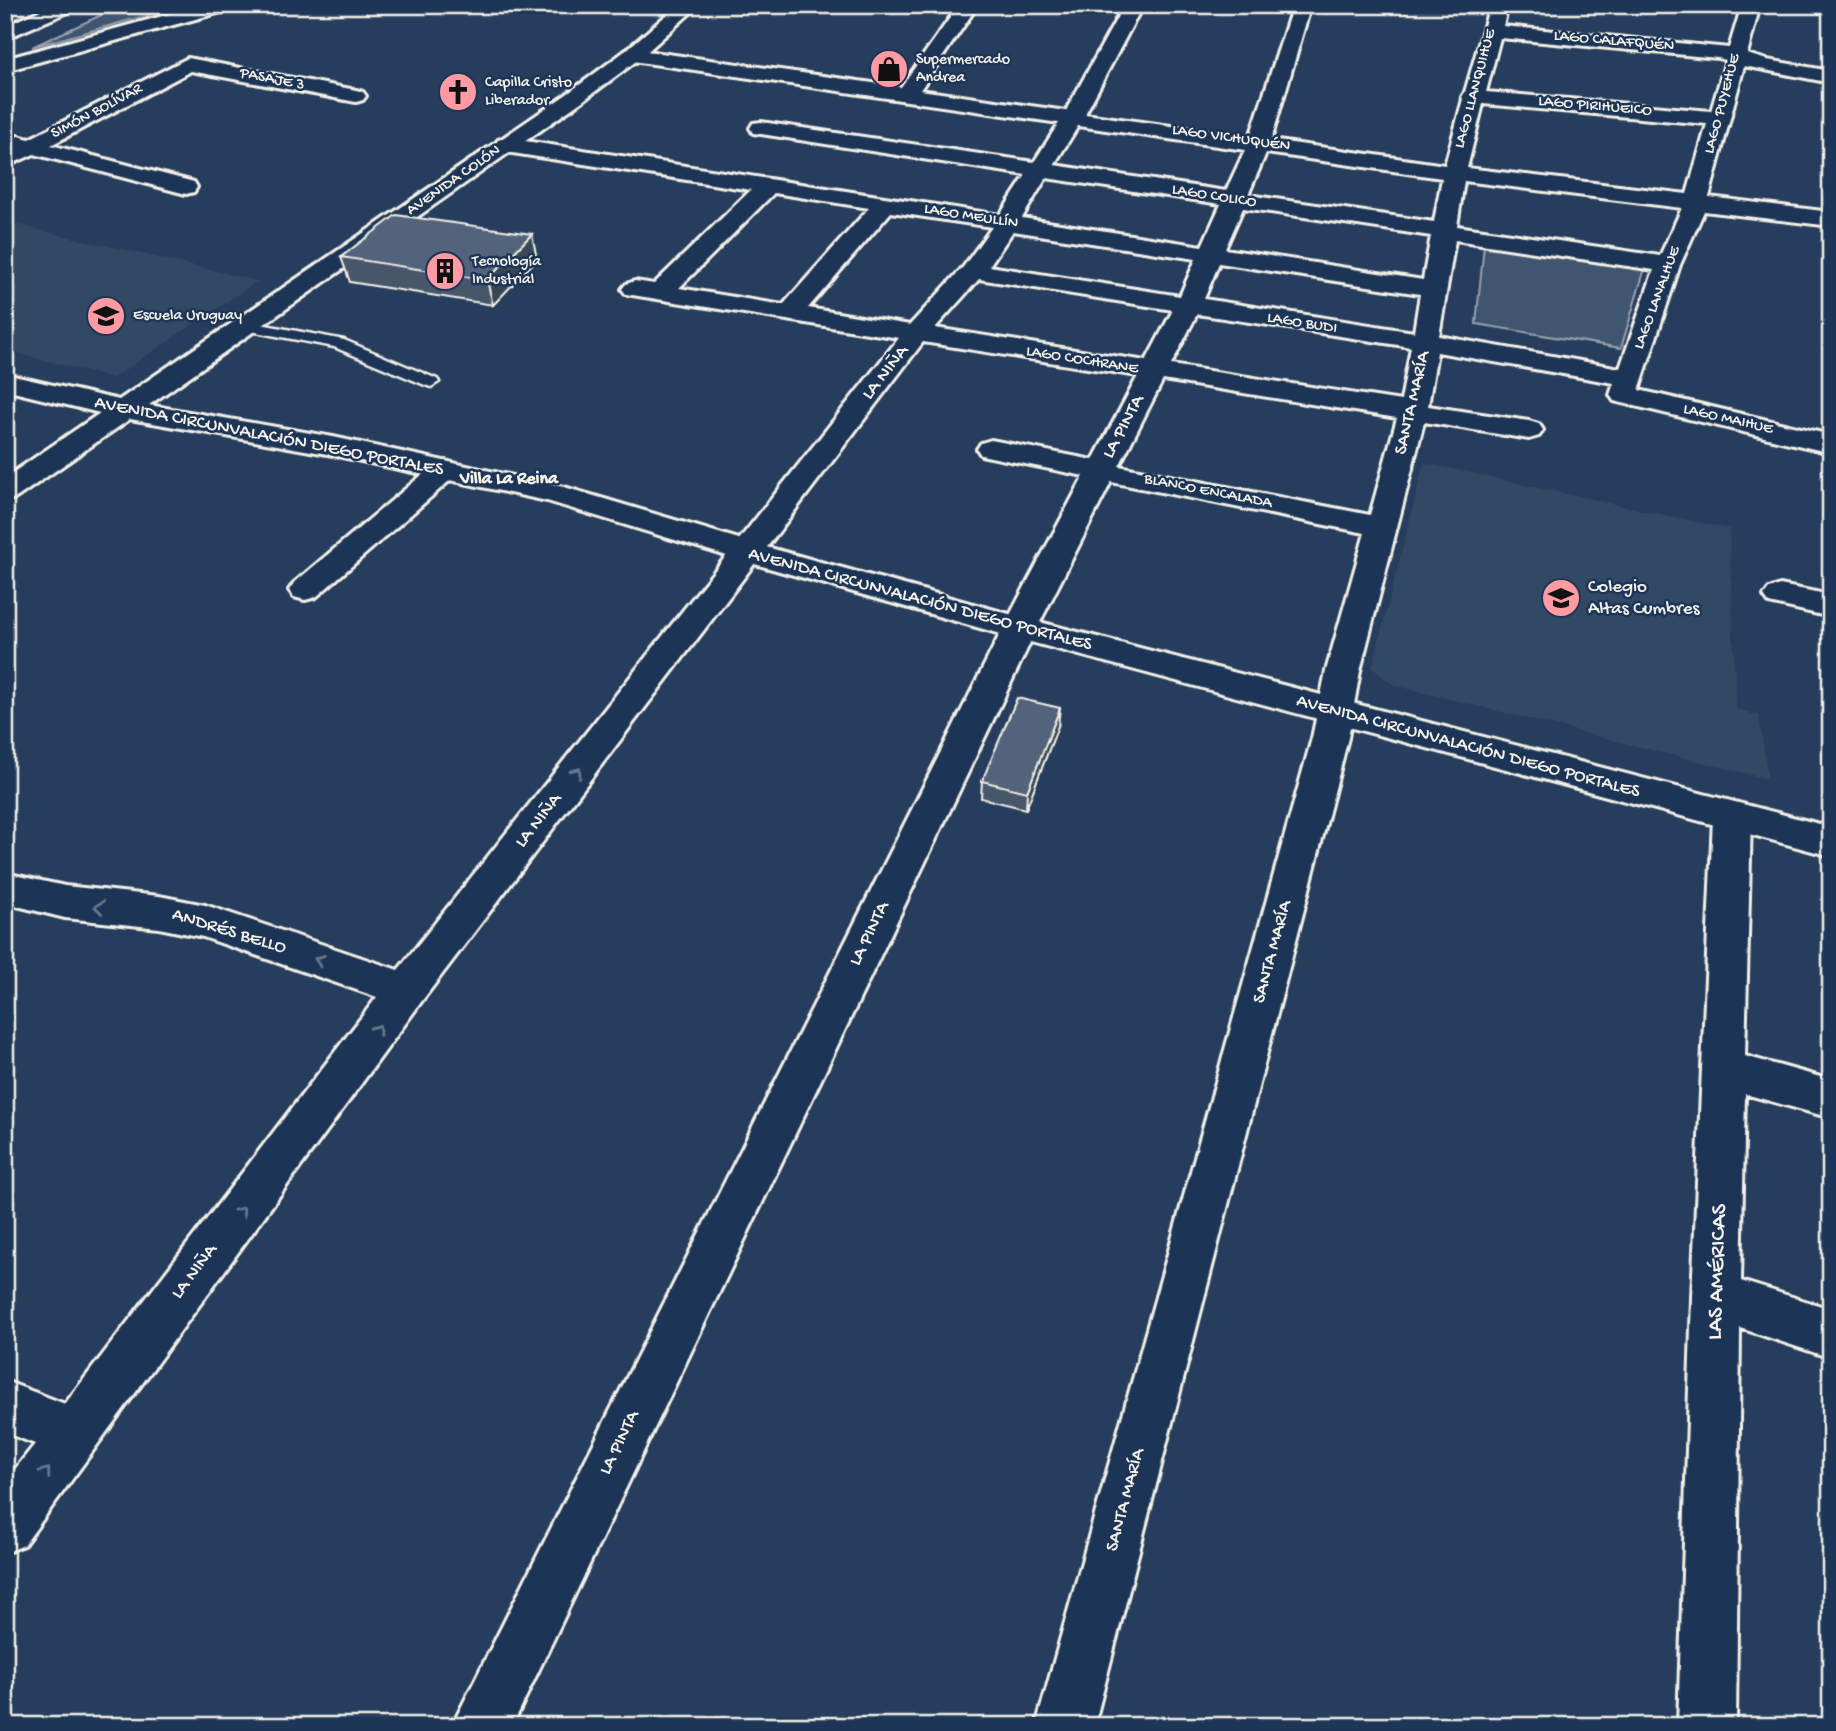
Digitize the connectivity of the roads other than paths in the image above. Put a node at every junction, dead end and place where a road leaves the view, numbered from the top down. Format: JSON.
{"nodes":[{"id":1,"x":68,"y":5,"type":"edge"},
{"id":2,"x":225,"y":5,"type":"edge"},
{"id":3,"x":690,"y":5,"type":"edge"},
{"id":4,"x":969,"y":5,"type":"edge"},
{"id":5,"x":1134,"y":5,"type":"edge"},
{"id":6,"x":1302,"y":5,"type":"edge"},
{"id":7,"x":1499,"y":5,"type":"edge"},
{"id":8,"x":1751,"y":5,"type":"edge"},
{"id":9,"x":1492,"y":31,"type":"junction"},
{"id":10,"x":5,"y":33,"type":"edge"},
{"id":11,"x":632,"y":55,"type":"junction"},
{"id":12,"x":1735,"y":58,"type":"junction"},
{"id":13,"x":188,"y":64,"type":"joint"},
{"id":14,"x":5,"y":65,"type":"edge"},
{"id":15,"x":1831,"y":77,"type":"edge"},
{"id":16,"x":805,"y":79,"type":"junction"},
{"id":17,"x":907,"y":93,"type":"junction"},
{"id":18,"x":356,"y":96,"type":"dead end"},
{"id":19,"x":1472,"y":97,"type":"junction"},
{"id":20,"x":1073,"y":117,"type":"junction"},
{"id":21,"x":1718,"y":118,"type":"junction"},
{"id":22,"x":761,"y":128,"type":"junction"},
{"id":23,"x":5,"y":140,"type":"edge"},
{"id":24,"x":1259,"y":143,"type":"junction"},
{"id":25,"x":506,"y":145,"type":"junction"},
{"id":26,"x":32,"y":146,"type":"junction"},
{"id":27,"x":5,"y":160,"type":"edge"},
{"id":28,"x":1040,"y":169,"type":"junction"},
{"id":29,"x":1454,"y":173,"type":"junction"},
{"id":30,"x":717,"y":176,"type":"junction"},
{"id":31,"x":769,"y":185,"type":"junction"},
{"id":32,"x":186,"y":187,"type":"dead end"},
{"id":33,"x":1236,"y":201,"type":"junction"},
{"id":34,"x":886,"y":203,"type":"junction"},
{"id":35,"x":1696,"y":203,"type":"junction"},
{"id":36,"x":1831,"y":219,"type":"edge"},
{"id":37,"x":1007,"y":223,"type":"junction"},
{"id":38,"x":1446,"y":233,"type":"junction"},
{"id":39,"x":1211,"y":255,"type":"junction"},
{"id":40,"x":1668,"y":265,"type":"junction"},
{"id":41,"x":973,"y":271,"type":"junction"},
{"id":42,"x":1435,"y":289,"type":"junction"},
{"id":43,"x":1188,"y":306,"type":"junction"},
{"id":44,"x":790,"y":313,"type":"junction"},
{"id":45,"x":245,"y":326,"type":"junction"},
{"id":46,"x":917,"y":333,"type":"junction"},
{"id":47,"x":1427,"y":342,"type":"junction"},
{"id":48,"x":1153,"y":373,"type":"junction"},
{"id":49,"x":5,"y":382,"type":"edge"},
{"id":50,"x":431,"y":382,"type":"dead end"},
{"id":51,"x":1627,"y":386,"type":"junction"},
{"id":52,"x":124,"y":410,"type":"junction"},
{"id":53,"x":1413,"y":412,"type":"junction"},
{"id":54,"x":1529,"y":430,"type":"dead end"},
{"id":55,"x":1831,"y":444,"type":"edge"},
{"id":56,"x":991,"y":449,"type":"dead end"},
{"id":57,"x":445,"y":470,"type":"junction"},
{"id":58,"x":1101,"y":471,"type":"junction"},
{"id":59,"x":5,"y":492,"type":"edge"},
{"id":60,"x":1383,"y":527,"type":"junction"},
{"id":61,"x":748,"y":552,"type":"junction"},
{"id":62,"x":305,"y":590,"type":"dead end"},
{"id":63,"x":1780,"y":596,"type":"dead end"},
{"id":64,"x":1831,"y":606,"type":"edge"},
{"id":65,"x":1020,"y":628,"type":"junction"},
{"id":66,"x":1335,"y":712,"type":"junction"},
{"id":67,"x":1732,"y":818,"type":"junction"},
{"id":68,"x":1831,"y":842,"type":"edge"},
{"id":69,"x":5,"y":888,"type":"edge"},
{"id":70,"x":406,"y":990,"type":"junction"},
{"id":71,"x":1724,"y":1069,"type":"junction"},
{"id":72,"x":1831,"y":1099,"type":"edge"},
{"id":73,"x":1716,"y":1297,"type":"junction"},
{"id":74,"x":1831,"y":1334,"type":"edge"},
{"id":75,"x":5,"y":1406,"type":"edge"},
{"id":76,"x":74,"y":1434,"type":"junction"},
{"id":77,"x":5,"y":1526,"type":"edge"},
{"id":78,"x":481,"y":1726,"type":"edge"},
{"id":79,"x":1065,"y":1726,"type":"edge"},
{"id":80,"x":1707,"y":1726,"type":"edge"}],
"edges":[{"from":1,"to":10,"type":"street"},
{"from":2,"to":14,"type":"street"},
{"from":3,"to":11,"type":"street","name":"AVENIDA COLÓN"},
{"from":4,"to":17,"type":"street"},
{"from":5,"to":20,"type":"street","name":"LA NIÑA"},
{"from":6,"to":24,"type":"street","name":"LA PINTA"},
{"from":7,"to":9,"type":"street","name":"LAGO LLANQUIHUE"},
{"from":8,"to":12,"type":"street","name":"LAGO PUYEHUE"},
{"from":9,"to":12,"type":"street","name":"LAGO CALAFQUÉN"},
{"from":9,"to":19,"type":"street","name":"LAGO LLANQUIHUE"},
{"from":11,"to":16,"type":"street","name":"LAGO VICHUQUÉN"},
{"from":11,"to":25,"type":"street","name":"AVENIDA COLÓN"},
{"from":12,"to":15,"type":"street","name":"LAGO CALAFQUÉN"},
{"from":12,"to":21,"type":"street","name":"LAGO PUYEHUE"},
{"from":13,"to":18,"type":"street","name":"PASAJE 3"},
{"from":13,"to":26,"type":"street","name":"SIMÓN BOLÍVAR"},
{"from":16,"to":17,"type":"street","name":"LAGO VICHUQUÉN"},
{"from":16,"to":22,"type":"street"},
{"from":17,"to":20,"type":"street","name":"LAGO VICHUQUÉN"},
{"from":19,"to":21,"type":"street","name":"LAGO PIRIHUEICO"},
{"from":19,"to":29,"type":"street","name":"LAGO LLANQUIHUE"},
{"from":20,"to":24,"type":"street","name":"LAGO VICHUQUÉN"},
{"from":20,"to":28,"type":"street","name":"LA NIÑA"},
{"from":21,"to":35,"type":"street","name":"LAGO PUYEHUE"},
{"from":22,"to":28,"type":"street","name":"LAGO COLICO"},
{"from":22,"to":30,"type":"street"},
{"from":23,"to":26,"type":"street"},
{"from":24,"to":29,"type":"street","name":"LAGO VICHUQUÉN"},
{"from":24,"to":33,"type":"street","name":"LA PINTA"},
{"from":25,"to":30,"type":"street","name":"LAGO MEULLÍN"},
{"from":25,"to":45,"type":"street","name":"AVENIDA COLÓN"},
{"from":26,"to":27,"type":"street","name":"SIMÓN BOLÍVAR"},
{"from":26,"to":32,"type":"street"},
{"from":28,"to":33,"type":"street","name":"LAGO COLICO"},
{"from":28,"to":37,"type":"street","name":"LA NIÑA"},
{"from":29,"to":35,"type":"street","name":"LAGO VICHUQUÉN"},
{"from":29,"to":38,"type":"street","name":"SANTA MARÍA"},
{"from":30,"to":31,"type":"street","name":"LAGO MEULLÍN"},
{"from":31,"to":34,"type":"street","name":"LAGO MEULLÍN"},
{"from":31,"to":44,"type":"street","name":"LAGO COCHRANE"},
{"from":33,"to":38,"type":"street","name":"LAGO COLICO"},
{"from":33,"to":39,"type":"street","name":"LA PINTA"},
{"from":34,"to":37,"type":"street","name":"LAGO MEULLÍN"},
{"from":34,"to":44,"type":"street"},
{"from":35,"to":36,"type":"street","name":"LAGO VICHUQUÉN"},
{"from":35,"to":40,"type":"street","name":"LAGO LANALHUE"},
{"from":37,"to":39,"type":"street","name":"LAGO MEULLÍN"},
{"from":37,"to":41,"type":"street","name":"LA NIÑA"},
{"from":38,"to":40,"type":"street","name":"LAGO COLICO"},
{"from":38,"to":42,"type":"street","name":"SANTA MARÍA"},
{"from":39,"to":42,"type":"street","name":"LAGO MEULLÍN"},
{"from":39,"to":43,"type":"street","name":"LA PINTA"},
{"from":40,"to":51,"type":"street","name":"LAGO LANALHUE"},
{"from":41,"to":43,"type":"street","name":"LAGO BUDI"},
{"from":41,"to":46,"type":"street","name":"LA NIÑA"},
{"from":42,"to":47,"type":"street","name":"SANTA MARÍA"},
{"from":43,"to":47,"type":"street","name":"LAGO BUDI"},
{"from":43,"to":48,"type":"street","name":"LA PINTA"},
{"from":44,"to":46,"type":"street","name":"LAGO COCHRANE"},
{"from":45,"to":50,"type":"lane"},
{"from":45,"to":52,"type":"street","name":"AVENIDA COLÓN"},
{"from":46,"to":48,"type":"street","name":"LAGO COCHRANE"},
{"from":46,"to":61,"type":"street","name":"LA NIÑA"},
{"from":47,"to":51,"type":"street","name":"LAGO BUDI"},
{"from":47,"to":53,"type":"street","name":"SANTA MARÍA"},
{"from":48,"to":53,"type":"street","name":"LAGO COCHRANE"},
{"from":48,"to":58,"type":"street","name":"LA PINTA"},
{"from":49,"to":52,"type":"street","name":"AVENIDA CIRCUNVALACIÓN DIEGO PORTALES"},
{"from":51,"to":55,"type":"street","name":"LAGO MAIHUE"},
{"from":52,"to":57,"type":"street","name":"AVENIDA CIRCUNVALACIÓN DIEGO PORTALES"},
{"from":52,"to":59,"type":"street","name":"AVENIDA COLÓN"},
{"from":53,"to":54,"type":"street","name":"LAGO COCHRANE"},
{"from":53,"to":60,"type":"street","name":"SANTA MARÍA"},
{"from":56,"to":58,"type":"street","name":"BLANCO ENCALADA"},
{"from":57,"to":61,"type":"street","name":"AVENIDA CIRCUNVALACIÓN DIEGO PORTALES"},
{"from":57,"to":62,"type":"street"},
{"from":58,"to":60,"type":"street","name":"BLANCO ENCALADA"},
{"from":58,"to":65,"type":"street","name":"LA PINTA"},
{"from":60,"to":66,"type":"street","name":"SANTA MARÍA"},
{"from":61,"to":65,"type":"street","name":"AVENIDA CIRCUNVALACIÓN DIEGO PORTALES"},
{"from":70,"to":61,"type":"street","name":"LA NIÑA","one_way":true},
{"from":63,"to":64,"type":"street"},
{"from":65,"to":66,"type":"street","name":"AVENIDA CIRCUNVALACIÓN DIEGO PORTALES"},
{"from":65,"to":78,"type":"street","name":"LA PINTA"},
{"from":66,"to":67,"type":"street","name":"AVENIDA CIRCUNVALACIÓN DIEGO PORTALES"},
{"from":66,"to":79,"type":"street","name":"SANTA MARÍA"},
{"from":67,"to":68,"type":"street","name":"AVENIDA CIRCUNVALACIÓN DIEGO PORTALES"},
{"from":67,"to":71,"type":"street","name":"LAS AMÉRICAS"},
{"from":70,"to":69,"type":"street","name":"ANDRÉS BELLO","one_way":true},
{"from":76,"to":70,"type":"street","name":"LA NIÑA","one_way":true},
{"from":71,"to":72,"type":"street"},
{"from":71,"to":73,"type":"street","name":"LAS AMÉRICAS"},
{"from":73,"to":74,"type":"street"},
{"from":73,"to":80,"type":"street","name":"LAS AMÉRICAS"},
{"from":75,"to":76,"type":"street"},
{"from":77,"to":76,"type":"street","name":"LA NIÑA","one_way":true}]}
